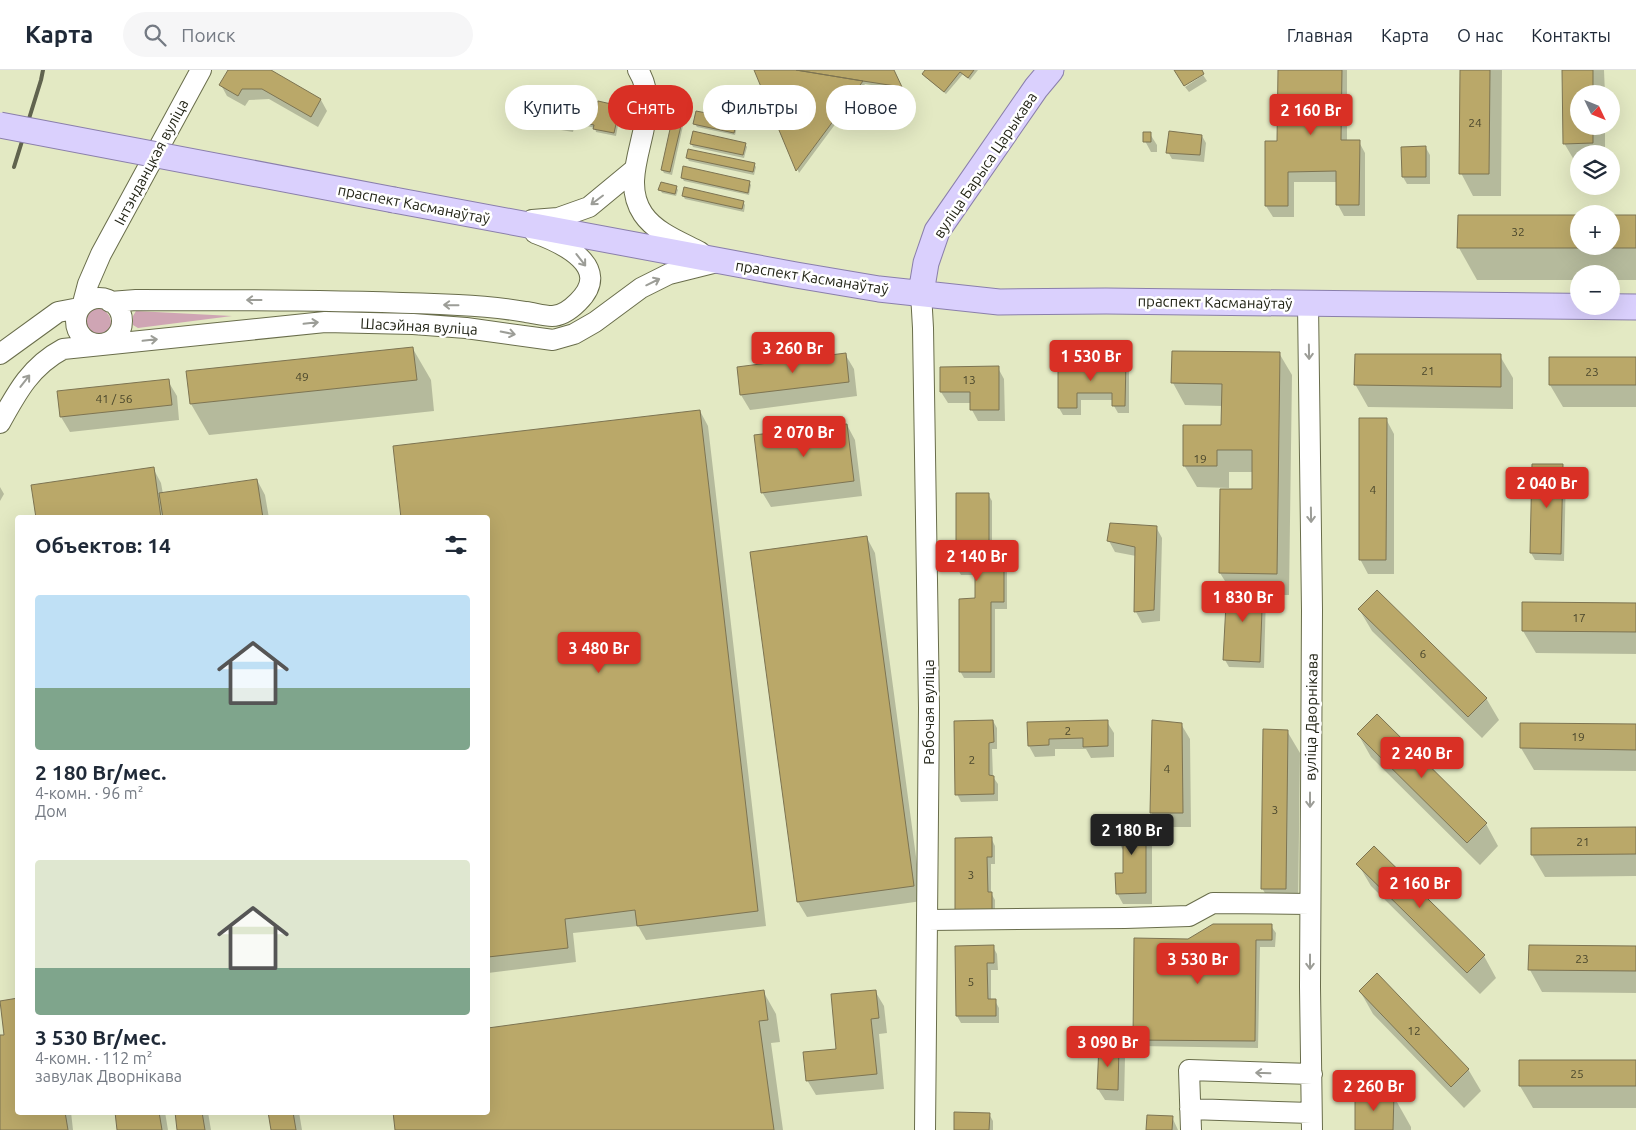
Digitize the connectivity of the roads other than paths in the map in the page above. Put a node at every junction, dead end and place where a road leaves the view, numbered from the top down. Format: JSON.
{"nodes":[{"id":1,"x":201,"y":70,"type":"edge"},
{"id":2,"x":638,"y":70,"type":"edge"},
{"id":3,"x":1051,"y":70,"type":"edge"},
{"id":4,"x":0,"y":125,"type":"edge"},
{"id":5,"x":635,"y":169,"type":"junction"},
{"id":6,"x":508,"y":222,"type":"junction"},
{"id":7,"x":717,"y":262,"type":"junction"},
{"id":8,"x":921,"y":293,"type":"junction"},
{"id":9,"x":94,"y":303,"type":"junction"},
{"id":10,"x":1308,"y":304,"type":"junction"},
{"id":11,"x":1636,"y":307,"type":"edge"},
{"id":12,"x":101,"y":345,"type":"junction"},
{"id":13,"x":0,"y":354,"type":"edge"},
{"id":14,"x":0,"y":423,"type":"edge"},
{"id":15,"x":1310,"y":904,"type":"junction"},
{"id":16,"x":928,"y":920,"type":"junction"},
{"id":17,"x":1312,"y":1074,"type":"junction"},
{"id":18,"x":1190,"y":1109,"type":"junction"},
{"id":19,"x":1312,"y":1121,"type":"edge"},
{"id":20,"x":925,"y":1130,"type":"edge"},
{"id":21,"x":1191,"y":1130,"type":"edge"}],
"edges":[{"from":1,"to":9,"type":"street","name":"Інтэнданцкая вуліца"},
{"from":2,"to":5,"type":"street"},
{"from":3,"to":8,"type":"main road","name":"вуліца Барыса Царыкава"},
{"from":4,"to":6,"type":"main road","name":"праспект Касманаўтаў","bridge":true},
{"from":5,"to":6,"type":"street","one_way":true},
{"from":5,"to":7,"type":"street"},
{"from":6,"to":7,"type":"main road","name":"праспект Касманаўтаў"},
{"from":6,"to":9,"type":"street","name":"Шасэйная вуліца","one_way":true},
{"from":7,"to":8,"type":"main road","name":"праспект Касманаўтаў"},
{"from":12,"to":7,"type":"street","name":"Шасэйная вуліца","one_way":true},
{"from":8,"to":10,"type":"main road","name":"праспект Касманаўтаў"},
{"from":8,"to":16,"type":"street","name":"Рабочая вуліца"},
{"from":9,"to":12,"type":"street"},
{"from":9,"to":12,"type":"street","name":"Шасэйная вуліца"},
{"from":9,"to":13,"type":"street","name":"Шасэйная вуліца"},
{"from":10,"to":11,"type":"main road","name":"праспект Касманаўтаў"},
{"from":10,"to":15,"type":"street","name":"вуліца Дворнікава","one_way":true},
{"from":14,"to":12,"type":"street","name":"Шасэйная вуліца","one_way":true},
{"from":15,"to":16,"type":"street"},
{"from":15,"to":17,"type":"street","name":"вуліца Дворнікава","one_way":true},
{"from":16,"to":20,"type":"street","name":"Рабочая вуліца"},
{"from":17,"to":18,"type":"street","one_way":true},
{"from":17,"to":19,"type":"street","name":"вуліца Дворнікава"},
{"from":18,"to":19,"type":"street"},
{"from":18,"to":21,"type":"street"}]}
